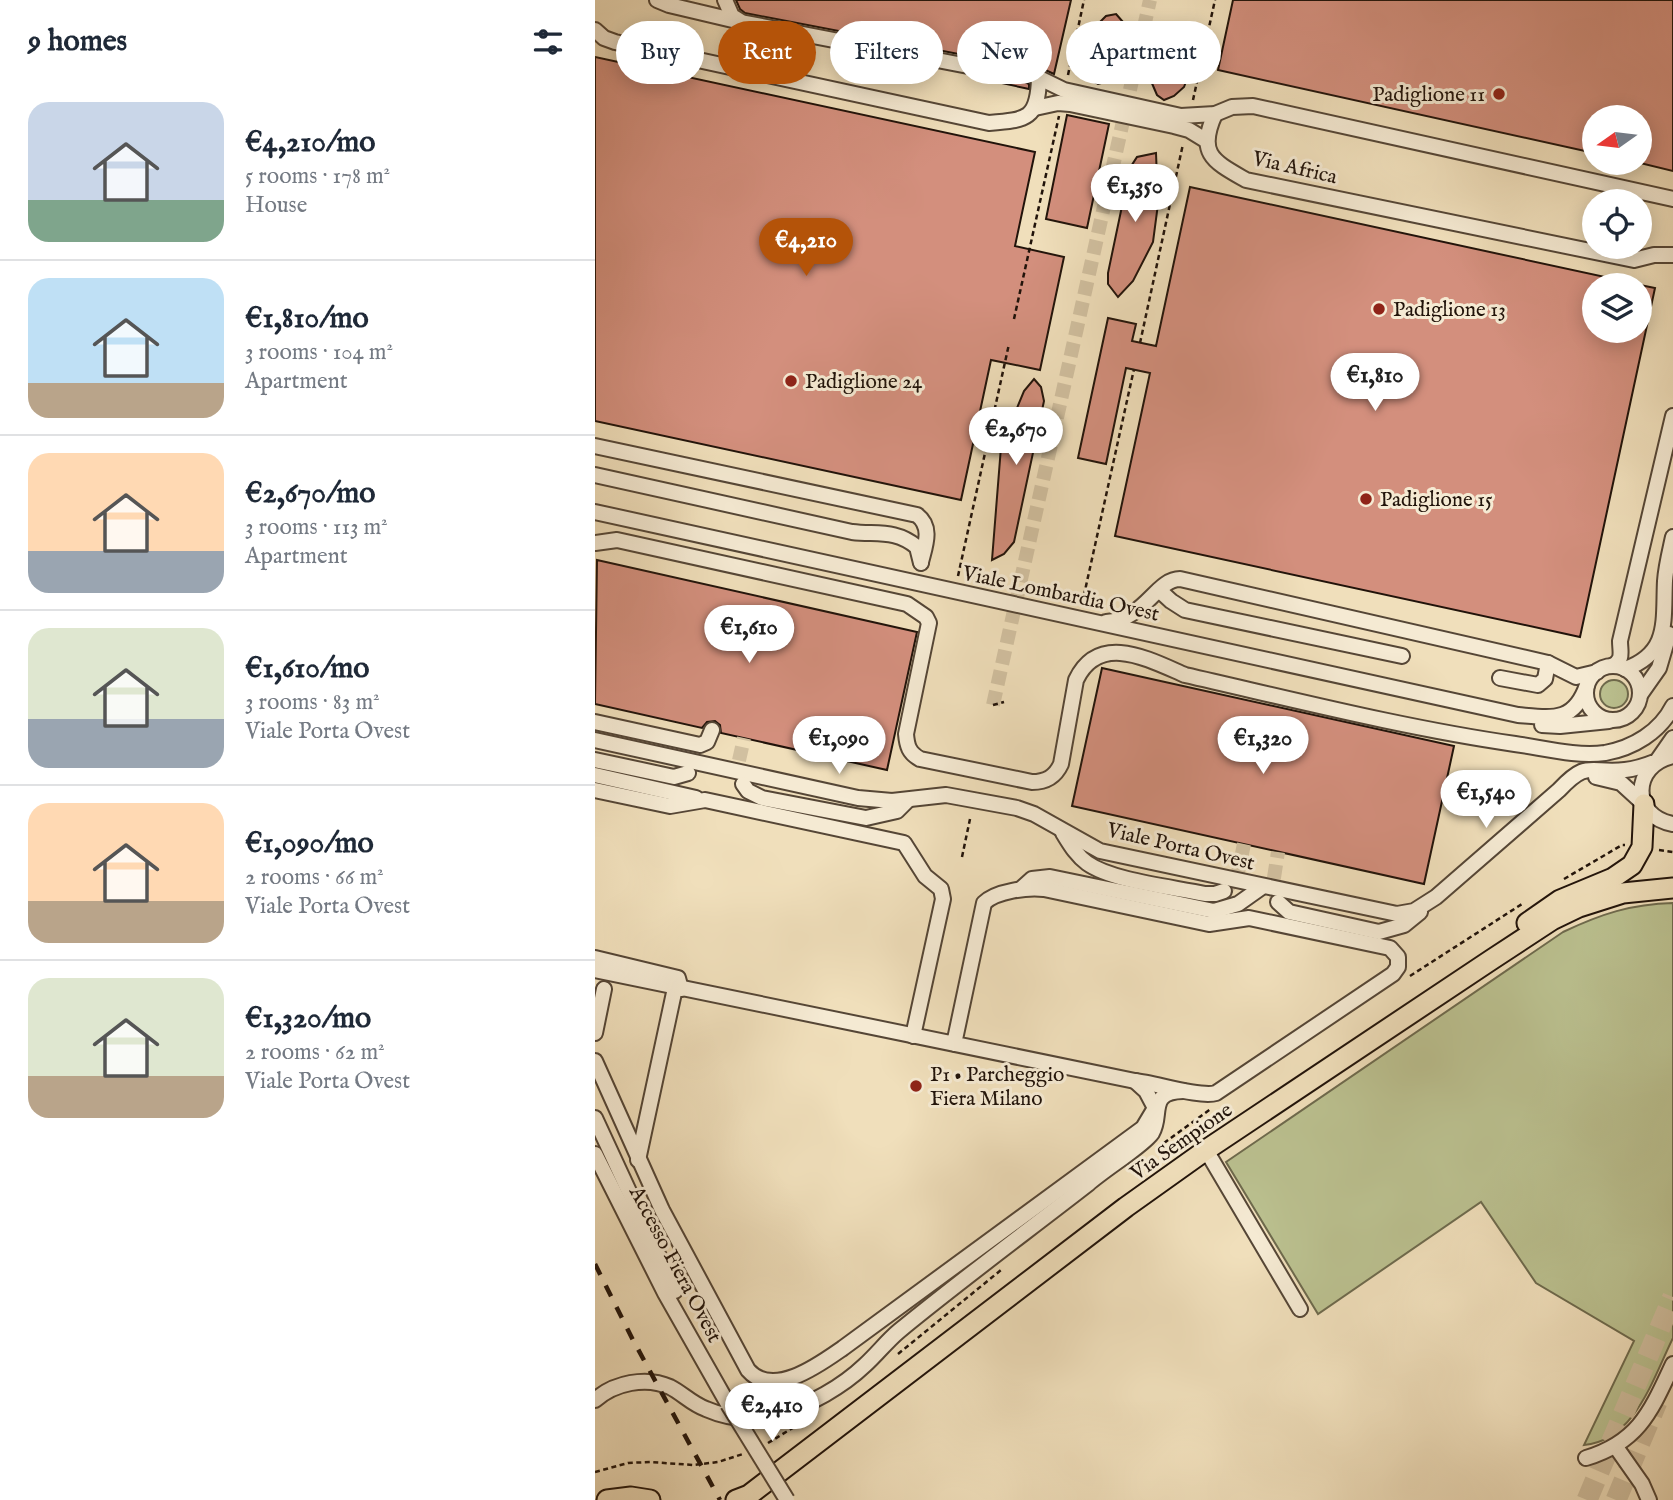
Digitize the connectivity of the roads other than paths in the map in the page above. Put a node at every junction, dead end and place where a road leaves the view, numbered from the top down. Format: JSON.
{"nodes":[{"id":1,"x":657,"y":0,"type":"edge"},
{"id":2,"x":725,"y":0,"type":"edge"},
{"id":3,"x":737,"y":21,"type":"edge"},
{"id":4,"x":740,"y":21,"type":"edge"},
{"id":5,"x":595,"y":30,"type":"edge"},
{"id":6,"x":816,"y":37,"type":"edge"},
{"id":7,"x":957,"y":64,"type":"edge"},
{"id":8,"x":1038,"y":84,"type":"edge"},
{"id":9,"x":1047,"y":84,"type":"edge"},
{"id":10,"x":1063,"y":97,"type":"junction"},
{"id":11,"x":1035,"y":108,"type":"junction"},
{"id":12,"x":1215,"y":114,"type":"junction"},
{"id":13,"x":1188,"y":122,"type":"junction"},
{"id":14,"x":1207,"y":141,"type":"junction"},
{"id":15,"x":1673,"y":199,"type":"edge"},
{"id":16,"x":1673,"y":255,"type":"edge"},
{"id":17,"x":1673,"y":416,"type":"edge"},
{"id":18,"x":595,"y":446,"type":"edge"},
{"id":19,"x":595,"y":475,"type":"edge"},
{"id":20,"x":595,"y":512,"type":"edge"},
{"id":21,"x":1673,"y":537,"type":"edge"},
{"id":22,"x":595,"y":543,"type":"edge"},
{"id":23,"x":921,"y":562,"type":"junction"},
{"id":24,"x":899,"y":579,"type":"junction"},
{"id":25,"x":1159,"y":590,"type":"junction"},
{"id":26,"x":1673,"y":617,"type":"edge"},
{"id":27,"x":1098,"y":622,"type":"junction"},
{"id":28,"x":1402,"y":656,"type":"dead end"},
{"id":29,"x":1548,"y":663,"type":"junction"},
{"id":30,"x":1619,"y":668,"type":"junction"},
{"id":31,"x":1597,"y":671,"type":"junction"},
{"id":32,"x":1500,"y":678,"type":"dead end"},
{"id":33,"x":1587,"y":685,"type":"junction"},
{"id":34,"x":1640,"y":695,"type":"junction"},
{"id":35,"x":1673,"y":706,"type":"edge"},
{"id":36,"x":1518,"y":715,"type":"junction"},
{"id":37,"x":1617,"y":720,"type":"junction"},
{"id":38,"x":595,"y":722,"type":"edge"},
{"id":39,"x":712,"y":730,"type":"dead end"},
{"id":40,"x":1673,"y":737,"type":"edge"},
{"id":41,"x":595,"y":740,"type":"edge"},
{"id":42,"x":1673,"y":756,"type":"edge"},
{"id":43,"x":595,"y":760,"type":"edge"},
{"id":44,"x":1657,"y":761,"type":"junction"},
{"id":45,"x":688,"y":773,"type":"dead end"},
{"id":46,"x":595,"y":775,"type":"edge"},
{"id":47,"x":743,"y":784,"type":"dead end"},
{"id":48,"x":595,"y":790,"type":"edge"},
{"id":49,"x":1559,"y":790,"type":"junction"},
{"id":50,"x":705,"y":800,"type":"junction"},
{"id":51,"x":908,"y":800,"type":"junction"},
{"id":52,"x":1644,"y":804,"type":"junction"},
{"id":53,"x":1673,"y":824,"type":"edge"},
{"id":54,"x":1063,"y":831,"type":"junction"},
{"id":55,"x":1262,"y":887,"type":"junction"},
{"id":56,"x":1022,"y":888,"type":"junction"},
{"id":57,"x":1673,"y":888,"type":"edge"},
{"id":58,"x":1224,"y":891,"type":"dead end"},
{"id":59,"x":1436,"y":897,"type":"junction"},
{"id":60,"x":1278,"y":902,"type":"dead end"},
{"id":61,"x":595,"y":958,"type":"edge"},
{"id":62,"x":1491,"y":960,"type":"junction"},
{"id":63,"x":595,"y":970,"type":"edge"},
{"id":64,"x":673,"y":987,"type":"junction"},
{"id":65,"x":604,"y":989,"type":"dead end"},
{"id":66,"x":595,"y":1033,"type":"edge"},
{"id":67,"x":913,"y":1036,"type":"junction"},
{"id":68,"x":954,"y":1044,"type":"junction"},
{"id":69,"x":595,"y":1061,"type":"edge"},
{"id":70,"x":1135,"y":1081,"type":"junction"},
{"id":71,"x":1185,"y":1091,"type":"junction"},
{"id":72,"x":1155,"y":1108,"type":"junction"},
{"id":73,"x":595,"y":1118,"type":"edge"},
{"id":74,"x":1206,"y":1150,"type":"junction"},
{"id":75,"x":595,"y":1154,"type":"edge"},
{"id":76,"x":638,"y":1160,"type":"junction"},
{"id":77,"x":1300,"y":1309,"type":"dead end"},
{"id":78,"x":1673,"y":1364,"type":"edge"},
{"id":79,"x":707,"y":1367,"type":"junction"},
{"id":80,"x":595,"y":1400,"type":"edge"},
{"id":81,"x":1616,"y":1447,"type":"junction"},
{"id":82,"x":1586,"y":1458,"type":"dead end"},
{"id":83,"x":744,"y":1498,"type":"edge"},
{"id":84,"x":607,"y":1500,"type":"edge"},
{"id":85,"x":650,"y":1500,"type":"edge"},
{"id":86,"x":787,"y":1500,"type":"edge"},
{"id":87,"x":1649,"y":1500,"type":"edge"}],
"edges":[{"from":1,"to":3,"type":"street"},
{"from":2,"to":4,"type":"street"},
{"from":5,"to":11,"type":"street"},
{"from":6,"to":7,"type":"street"},
{"from":8,"to":11,"type":"street"},
{"from":9,"to":10,"type":"street"},
{"from":10,"to":11,"type":"street"},
{"from":10,"to":13,"type":"street"},
{"from":12,"to":13,"type":"street"},
{"from":12,"to":14,"type":"street"},
{"from":12,"to":15,"type":"street"},
{"from":13,"to":14,"type":"street"},
{"from":14,"to":16,"type":"street","name":"Via Africa"},
{"from":17,"to":30,"type":"street"},
{"from":18,"to":23,"type":"street"},
{"from":19,"to":23,"type":"street"},
{"from":20,"to":24,"type":"street","name":"Viale Lombardia Ovest"},
{"from":21,"to":30,"type":"street"},
{"from":22,"to":35,"type":"street"},
{"from":23,"to":24,"type":"street"},
{"from":24,"to":27,"type":"street","name":"Viale Lombardia Ovest"},
{"from":25,"to":27,"type":"street"},
{"from":25,"to":28,"type":"street"},
{"from":25,"to":29,"type":"street"},
{"from":26,"to":34,"type":"street"},
{"from":27,"to":36,"type":"street","name":"Viale Lombardia Ovest"},
{"from":29,"to":31,"type":"street"},
{"from":29,"to":32,"type":"street"},
{"from":30,"to":31,"type":"street"},
{"from":30,"to":34,"type":"street"},
{"from":31,"to":33,"type":"street"},
{"from":33,"to":36,"type":"street","name":"Viale Lombardia Ovest"},
{"from":33,"to":37,"type":"street"},
{"from":34,"to":37,"type":"street"},
{"from":36,"to":37,"type":"street","name":"Viale Lombardia Ovest"},
{"from":38,"to":39,"type":"street"},
{"from":40,"to":44,"type":"street"},
{"from":41,"to":51,"type":"street","name":"Viale Porta Ovest"},
{"from":42,"to":44,"type":"street","name":"Viale Porta Ovest"},
{"from":43,"to":45,"type":"street"},
{"from":44,"to":49,"type":"street","name":"Viale Porta Ovest"},
{"from":44,"to":52,"type":"street"},
{"from":46,"to":50,"type":"street"},
{"from":47,"to":51,"type":"street"},
{"from":48,"to":50,"type":"street"},
{"from":49,"to":52,"type":"street","name":"Viale Porta Ovest"},
{"from":49,"to":59,"type":"street","name":"Viale Porta Ovest"},
{"from":50,"to":67,"type":"street"},
{"from":51,"to":54,"type":"street","name":"Viale Porta Ovest"},
{"from":52,"to":53,"type":"street","name":"Viale Porta Ovest"},
{"from":52,"to":62,"type":"main road"},
{"from":54,"to":55,"type":"street","name":"Viale Porta Ovest"},
{"from":54,"to":58,"type":"street"},
{"from":55,"to":56,"type":"street"},
{"from":55,"to":59,"type":"street","name":"Viale Porta Ovest"},
{"from":56,"to":68,"type":"street"},
{"from":56,"to":71,"type":"street"},
{"from":57,"to":62,"type":"main road","name":"Via Sempione"},
{"from":59,"to":60,"type":"street"},
{"from":61,"to":64,"type":"street"},
{"from":62,"to":74,"type":"main road","name":"Via Sempione"},
{"from":63,"to":64,"type":"street"},
{"from":64,"to":67,"type":"street"},
{"from":64,"to":76,"type":"street"},
{"from":65,"to":66,"type":"street"},
{"from":67,"to":68,"type":"street"},
{"from":68,"to":70,"type":"street"},
{"from":69,"to":76,"type":"street"},
{"from":70,"to":71,"type":"street"},
{"from":70,"to":72,"type":"street"},
{"from":71,"to":72,"type":"street"},
{"from":72,"to":76,"type":"street"},
{"from":72,"to":80,"type":"street"},
{"from":73,"to":79,"type":"street"},
{"from":74,"to":77,"type":"street"},
{"from":74,"to":83,"type":"main road","name":"Via Sempione"},
{"from":75,"to":79,"type":"street","name":"Accesso Fiera Ovest"},
{"from":78,"to":81,"type":"street"},
{"from":79,"to":86,"type":"street","name":"Accesso Fiera Ovest","bridge":true},
{"from":81,"to":82,"type":"street"},
{"from":81,"to":87,"type":"street"},
{"from":84,"to":85,"type":"main road"}]}
